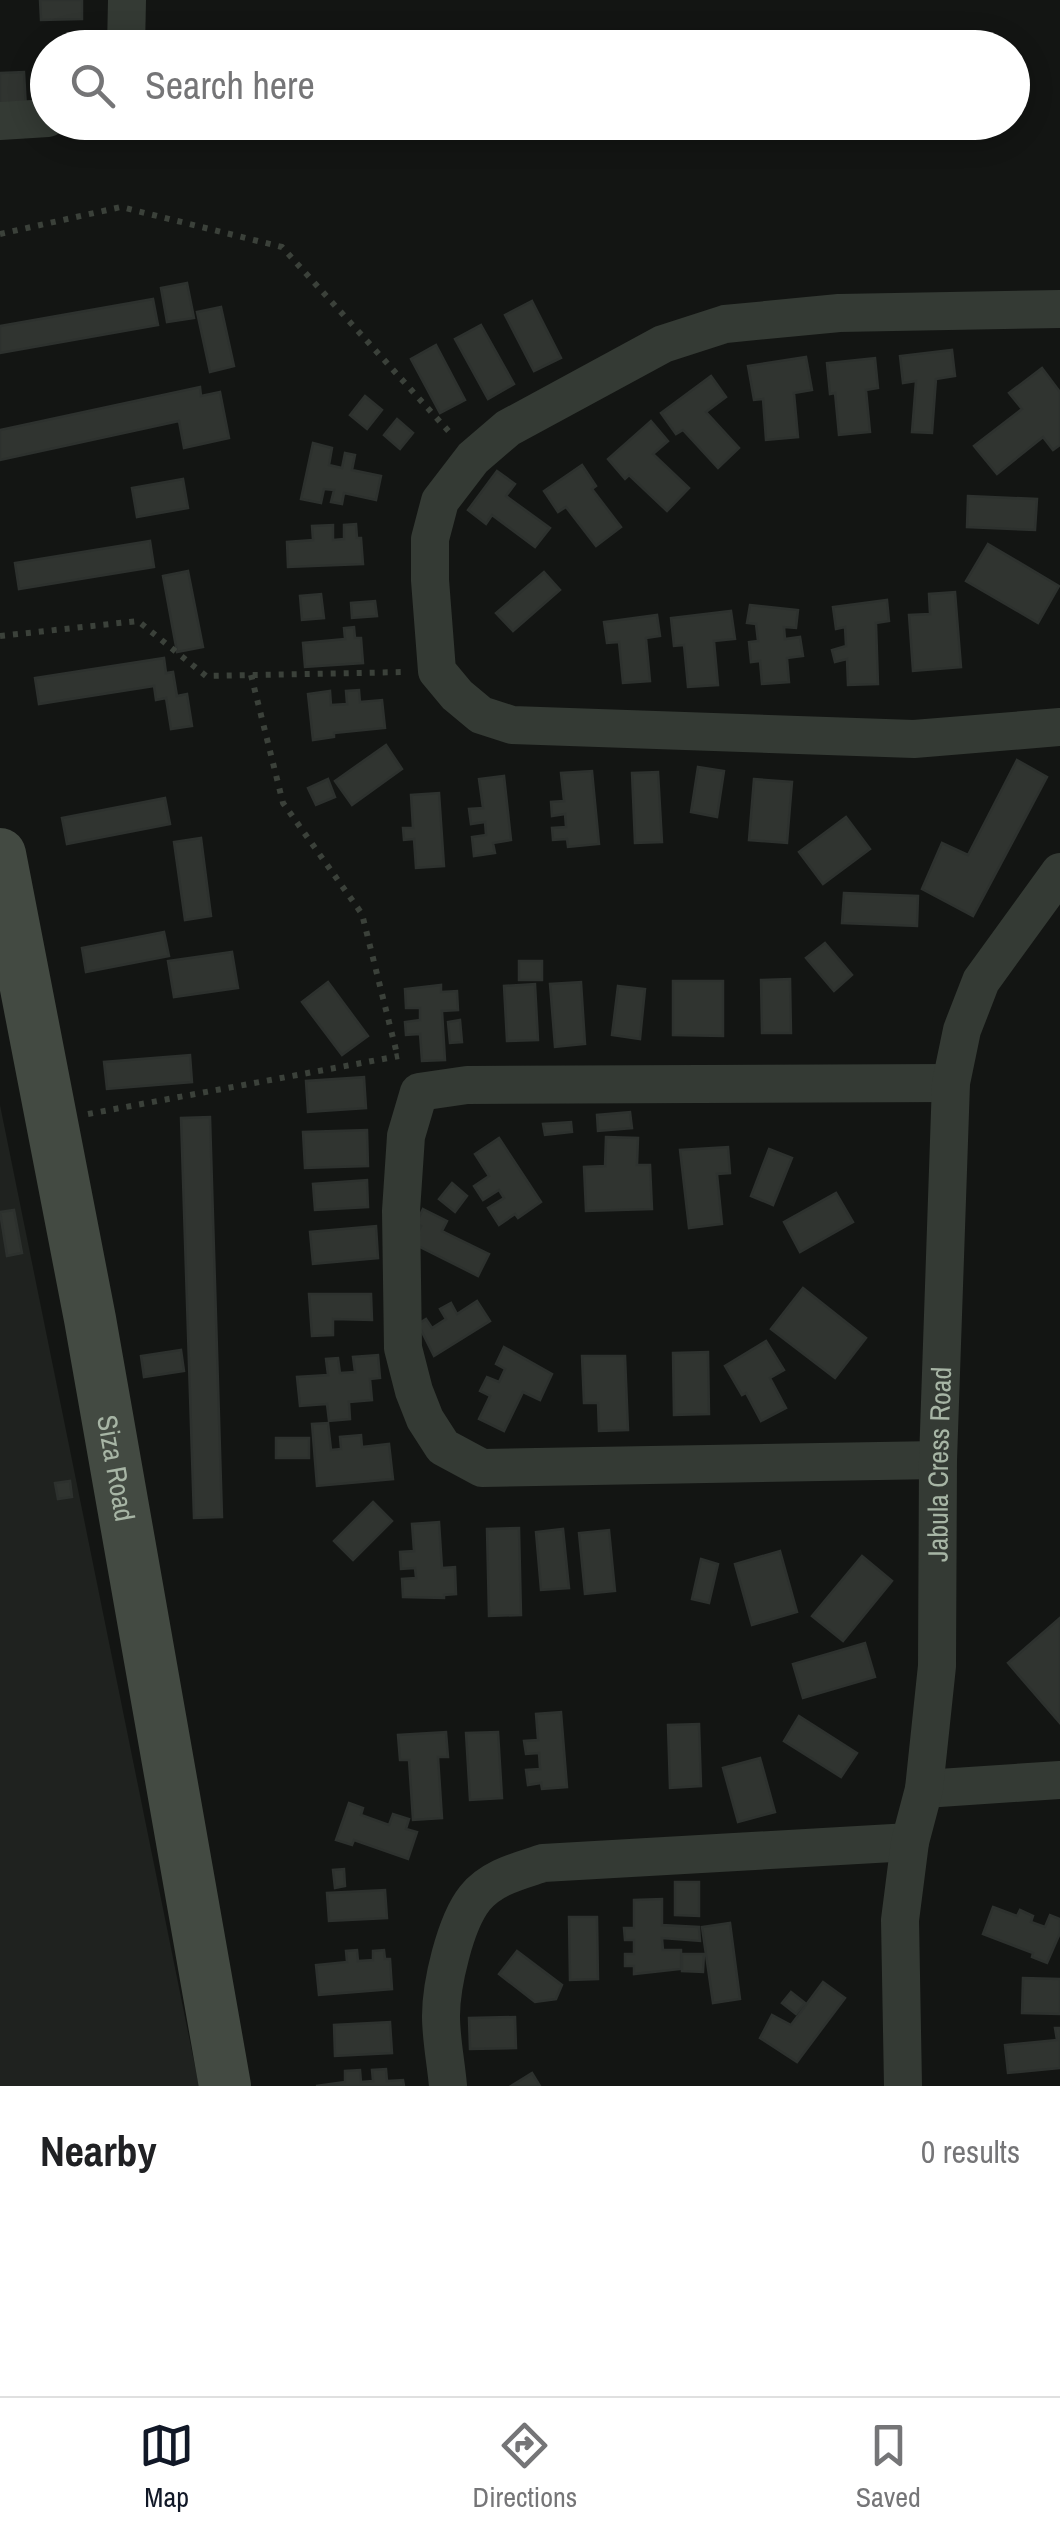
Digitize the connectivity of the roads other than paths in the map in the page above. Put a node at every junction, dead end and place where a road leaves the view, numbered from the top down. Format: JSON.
{"nodes":[{"id":1,"x":127,"y":0,"type":"edge"},
{"id":2,"x":126,"y":30,"type":"edge"},
{"id":3,"x":30,"y":119,"type":"edge"},
{"id":4,"x":0,"y":121,"type":"edge"},
{"id":5,"x":1060,"y":310,"type":"edge"},
{"id":6,"x":1060,"y":727,"type":"edge"},
{"id":7,"x":0,"y":854,"type":"edge"},
{"id":8,"x":1060,"y":872,"type":"edge"},
{"id":9,"x":951,"y":1084,"type":"junction"},
{"id":10,"x":938,"y":1460,"type":"junction"},
{"id":11,"x":1060,"y":1780,"type":"edge"},
{"id":12,"x":924,"y":1790,"type":"junction"},
{"id":13,"x":910,"y":1842,"type":"junction"},
{"id":14,"x":225,"y":2086,"type":"edge"},
{"id":15,"x":448,"y":2086,"type":"edge"},
{"id":16,"x":903,"y":2086,"type":"edge"}],
"edges":[{"from":1,"to":2,"type":"street"},
{"from":3,"to":4,"type":"street"},
{"from":5,"to":6,"type":"street"},
{"from":7,"to":14,"type":"street","name":"Siza Road"},
{"from":8,"to":9,"type":"street","name":"Jabula Cress Road"},
{"from":9,"to":10,"type":"street","name":"Jabula Cress Road"},
{"from":9,"to":10,"type":"street"},
{"from":10,"to":12,"type":"street","name":"Jabula Cress Road"},
{"from":11,"to":12,"type":"street"},
{"from":12,"to":13,"type":"street","name":"Jabula Cress Road"},
{"from":13,"to":15,"type":"street"},
{"from":13,"to":16,"type":"street","name":"Jabula Cress Road"}]}
